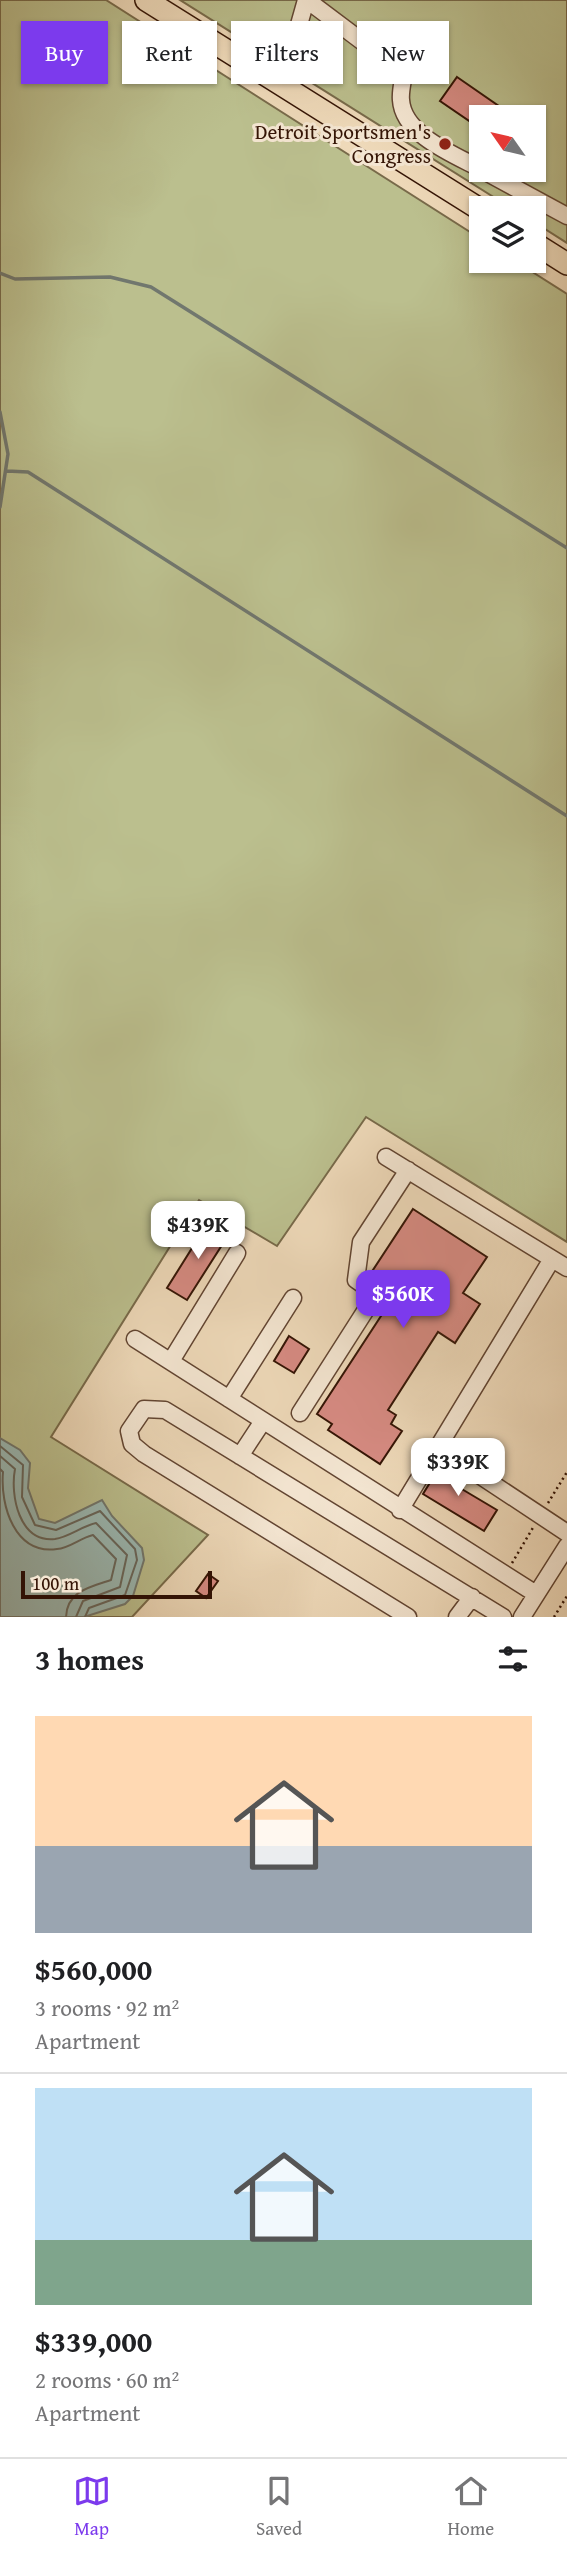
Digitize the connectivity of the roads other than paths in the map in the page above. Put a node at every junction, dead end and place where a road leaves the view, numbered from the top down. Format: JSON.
{"nodes":[{"id":1,"x":146,"y":0,"type":"edge"},
{"id":2,"x":307,"y":0,"type":"edge"},
{"id":3,"x":301,"y":21,"type":"edge"},
{"id":4,"x":231,"y":52,"type":"edge"},
{"id":5,"x":282,"y":84,"type":"edge"},
{"id":6,"x":469,"y":162,"type":"edge"},
{"id":7,"x":506,"y":182,"type":"edge"},
{"id":8,"x":469,"y":202,"type":"edge"},
{"id":9,"x":567,"y":216,"type":"edge"},
{"id":10,"x":546,"y":251,"type":"edge"},
{"id":11,"x":567,"y":264,"type":"edge"},
{"id":12,"x":386,"y":1157,"type":"dead end"},
{"id":13,"x":408,"y":1170,"type":"junction"},
{"id":14,"x":237,"y":1253,"type":"dead end"},
{"id":15,"x":552,"y":1259,"type":"junction"},
{"id":16,"x":567,"y":1268,"type":"edge"},
{"id":17,"x":293,"y":1298,"type":"dead end"},
{"id":18,"x":135,"y":1339,"type":"dead end"},
{"id":19,"x":171,"y":1362,"type":"junction"},
{"id":20,"x":229,"y":1399,"type":"junction"},
{"id":21,"x":300,"y":1413,"type":"dead end"},
{"id":22,"x":263,"y":1421,"type":"junction"},
{"id":23,"x":437,"y":1447,"type":"junction"},
{"id":24,"x":240,"y":1456,"type":"junction"},
{"id":25,"x":400,"y":1510,"type":"junction"},
{"id":26,"x":567,"y":1533,"type":"edge"},
{"id":27,"x":567,"y":1546,"type":"edge"},
{"id":28,"x":536,"y":1594,"type":"junction"},
{"id":29,"x":472,"y":1597,"type":"junction"},
{"id":30,"x":408,"y":1617,"type":"edge"},
{"id":31,"x":457,"y":1617,"type":"edge"},
{"id":32,"x":503,"y":1617,"type":"edge"},
{"id":33,"x":522,"y":1617,"type":"edge"}],
"edges":[{"from":1,"to":4,"type":"main road"},
{"from":2,"to":3,"type":"street"},
{"from":2,"to":6,"type":"street"},
{"from":5,"to":8,"type":"main road"},
{"from":7,"to":9,"type":"street"},
{"from":10,"to":11,"type":"main road"},
{"from":12,"to":13,"type":"street"},
{"from":13,"to":15,"type":"street"},
{"from":13,"to":21,"type":"street"},
{"from":14,"to":19,"type":"street"},
{"from":15,"to":16,"type":"street"},
{"from":15,"to":23,"type":"street"},
{"from":17,"to":20,"type":"street"},
{"from":18,"to":19,"type":"street"},
{"from":19,"to":20,"type":"street"},
{"from":20,"to":22,"type":"street"},
{"from":22,"to":24,"type":"street"},
{"from":22,"to":25,"type":"street"},
{"from":23,"to":25,"type":"street"},
{"from":23,"to":26,"type":"street"},
{"from":24,"to":29,"type":"street"},
{"from":24,"to":30,"type":"street"},
{"from":25,"to":28,"type":"street"},
{"from":27,"to":28,"type":"street"},
{"from":28,"to":33,"type":"street"},
{"from":29,"to":31,"type":"street"},
{"from":29,"to":32,"type":"street"}]}
